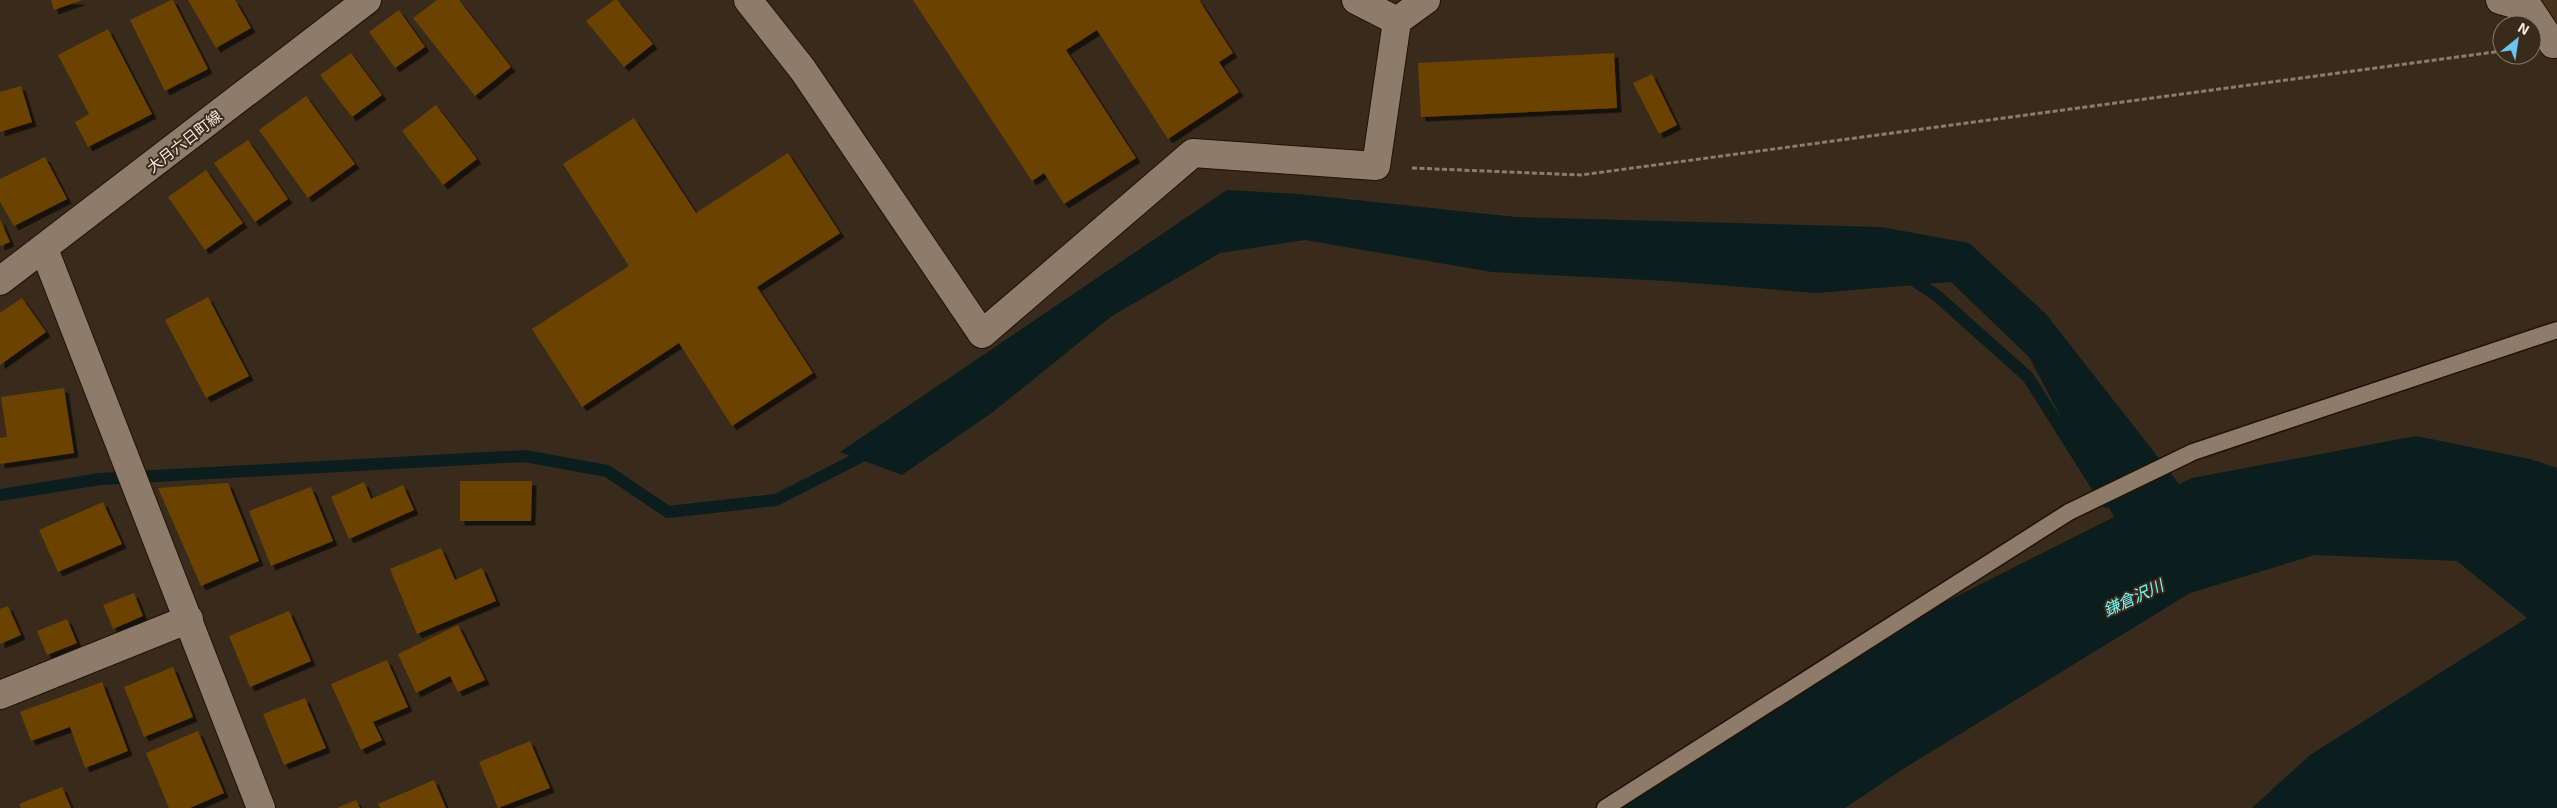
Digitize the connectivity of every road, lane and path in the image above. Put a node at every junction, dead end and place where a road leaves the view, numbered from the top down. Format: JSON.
{"nodes":[{"id":1,"x":367,"y":0,"type":"edge"},
{"id":2,"x":748,"y":0,"type":"edge"},
{"id":3,"x":1356,"y":0,"type":"edge"},
{"id":4,"x":1426,"y":0,"type":"edge"},
{"id":5,"x":2500,"y":0,"type":"edge"},
{"id":6,"x":1397,"y":21,"type":"junction"},
{"id":7,"x":2554,"y":44,"type":"dead end"},
{"id":8,"x":2492,"y":52,"type":"edge"},
{"id":9,"x":1376,"y":166,"type":"junction"},
{"id":10,"x":44,"y":249,"type":"junction"},
{"id":11,"x":0,"y":281,"type":"edge"},
{"id":12,"x":2557,"y":330,"type":"edge"},
{"id":13,"x":190,"y":619,"type":"junction"},
{"id":14,"x":0,"y":695,"type":"edge"},
{"id":15,"x":262,"y":808,"type":"edge"},
{"id":16,"x":1605,"y":808,"type":"edge"}],
"edges":[{"from":1,"to":10,"type":"street","name":"大月六日町線"},
{"from":2,"to":9,"type":"street"},
{"from":3,"to":6,"type":"street"},
{"from":4,"to":6,"type":"street"},
{"from":5,"to":7,"type":"street"},
{"from":6,"to":9,"type":"street"},
{"from":8,"to":9,"type":"path"},
{"from":10,"to":11,"type":"street","name":"大月六日町線"},
{"from":10,"to":13,"type":"street"},
{"from":12,"to":16,"type":"lane"},
{"from":13,"to":14,"type":"street"},
{"from":13,"to":15,"type":"street"}]}
